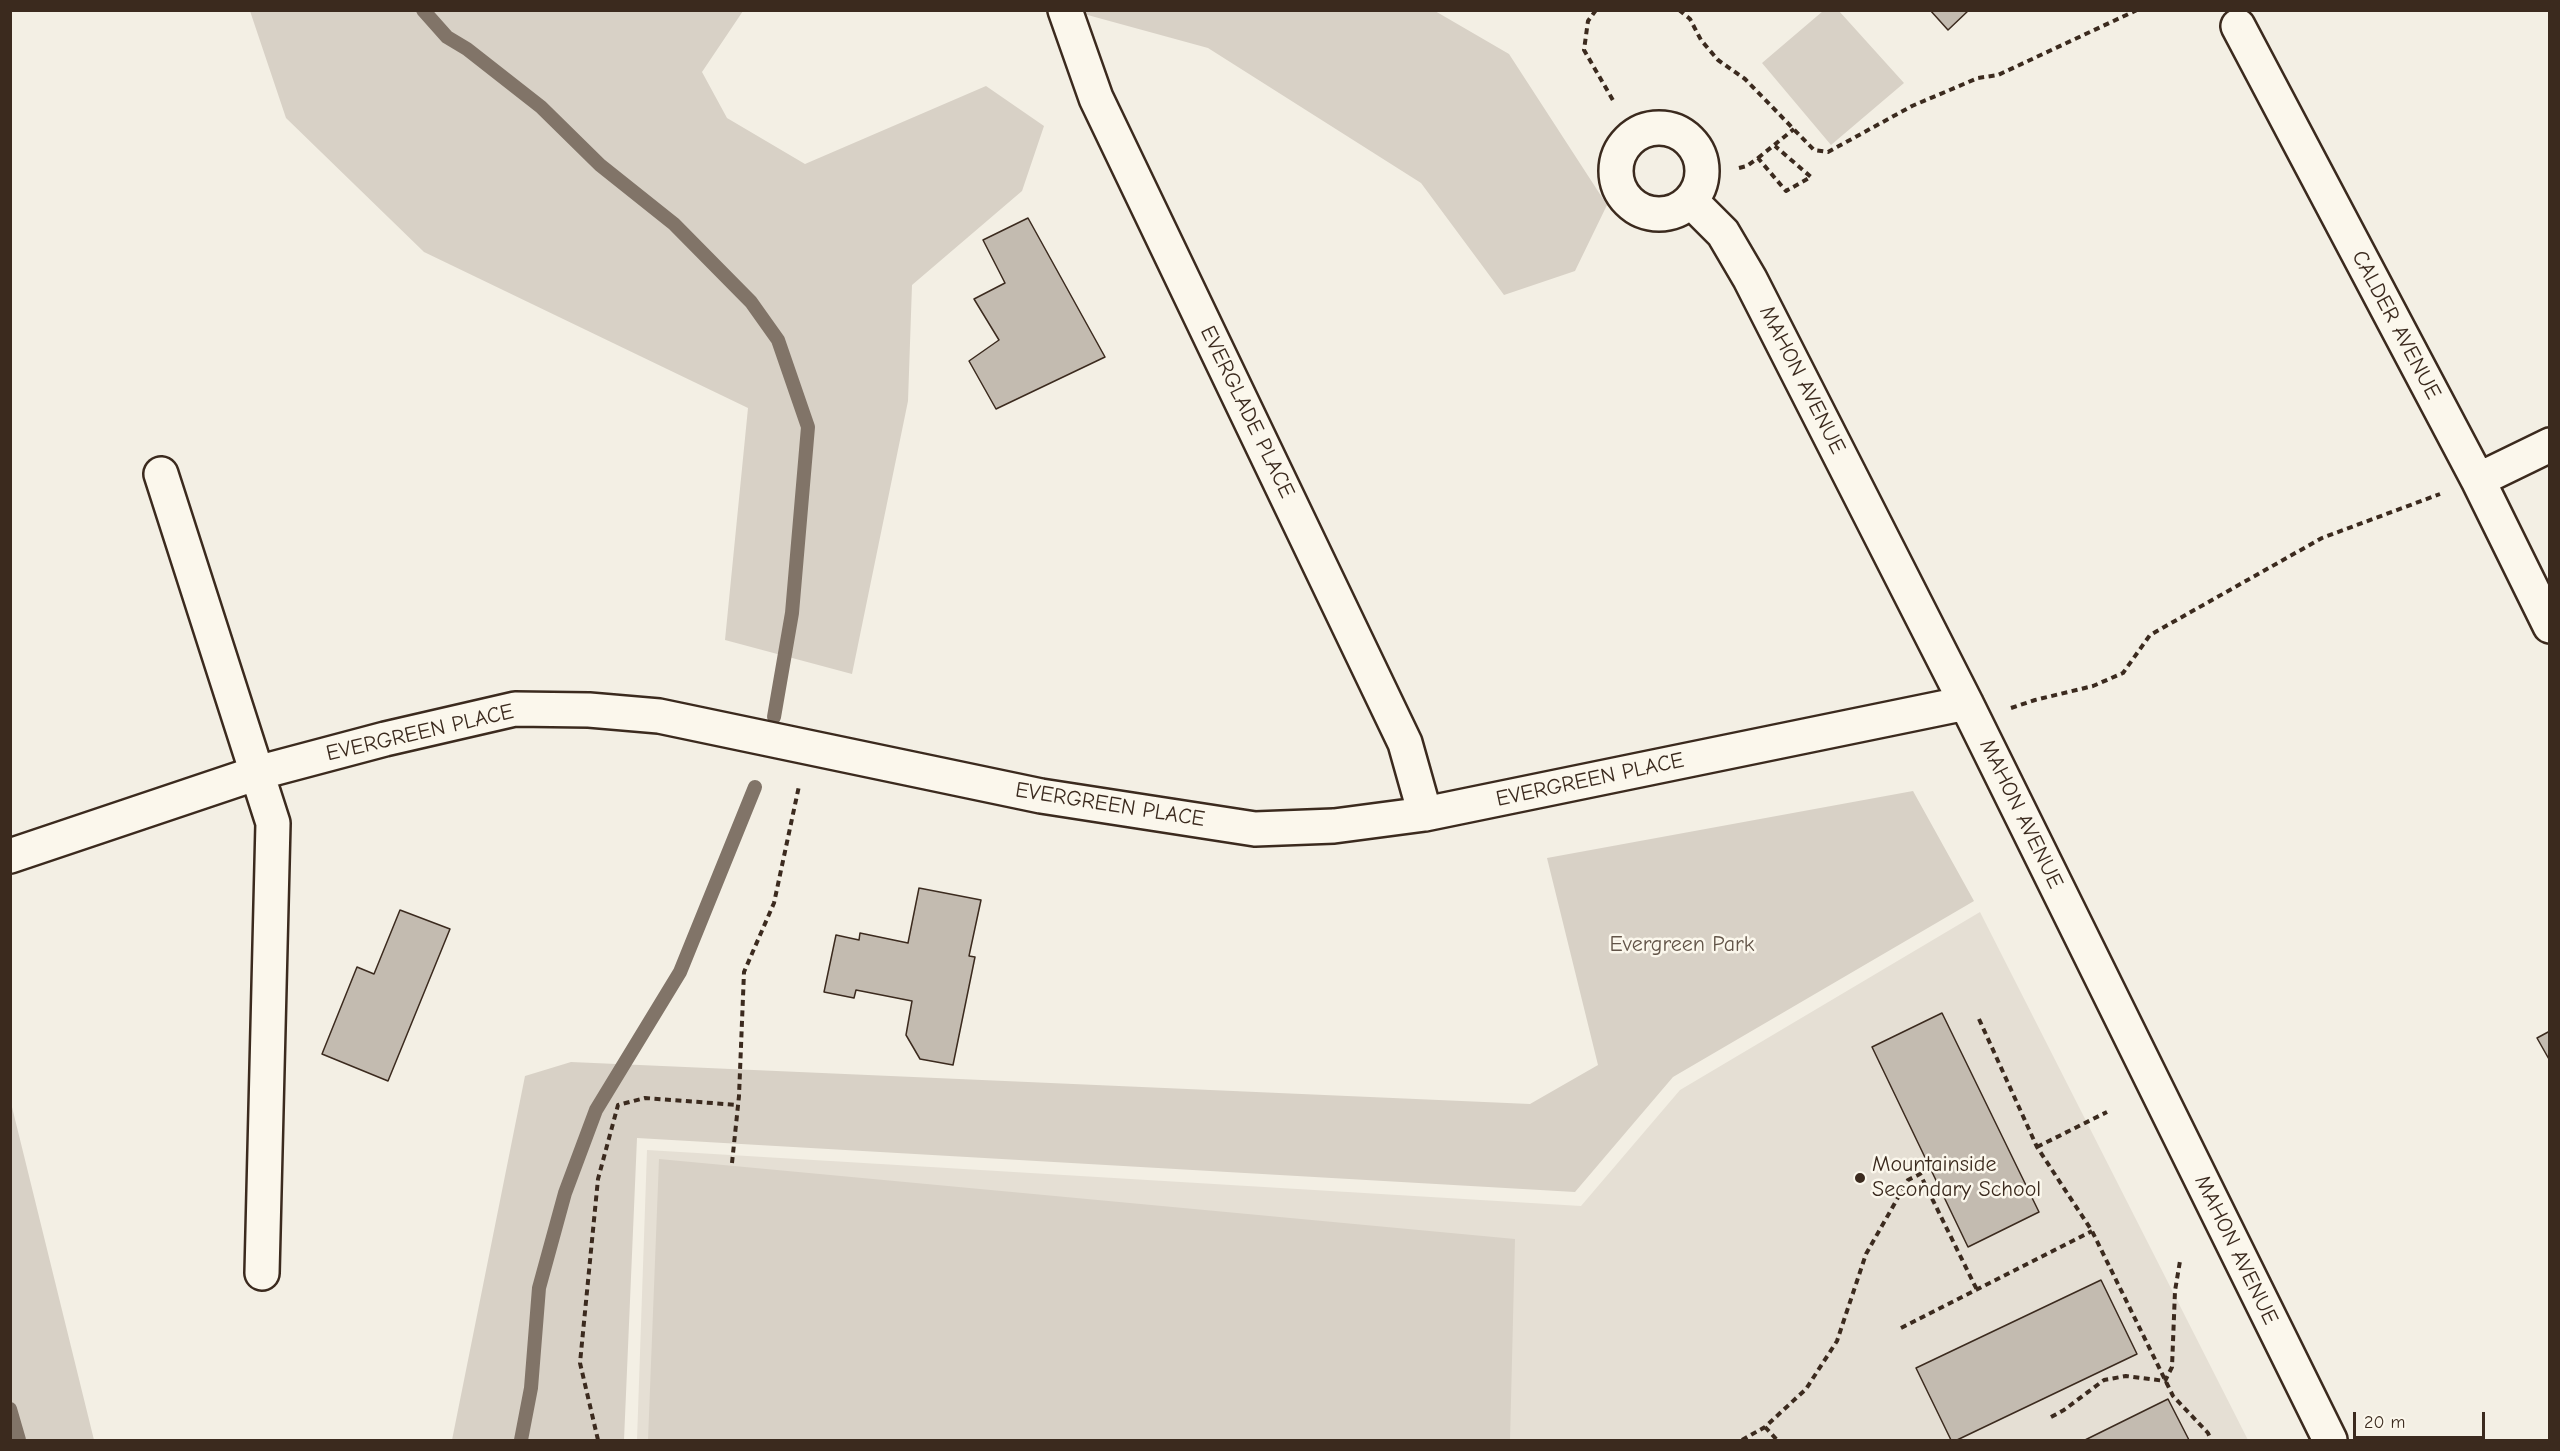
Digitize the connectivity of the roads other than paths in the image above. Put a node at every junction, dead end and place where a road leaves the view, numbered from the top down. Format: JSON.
{"nodes":[{"id":1,"x":1065,"y":10,"type":"edge"},
{"id":2,"x":2238,"y":26,"type":"dead end"},
{"id":3,"x":1691,"y":201,"type":"dead end"},
{"id":4,"x":2550,"y":445,"type":"edge"},
{"id":5,"x":161,"y":474,"type":"dead end"},
{"id":6,"x":2478,"y":480,"type":"junction"},
{"id":7,"x":2550,"y":626,"type":"edge"},
{"id":8,"x":1966,"y":703,"type":"junction"},
{"id":9,"x":257,"y":773,"type":"junction"},
{"id":10,"x":1425,"y":814,"type":"junction"},
{"id":11,"x":10,"y":856,"type":"edge"},
{"id":12,"x":262,"y":1273,"type":"dead end"},
{"id":13,"x":2330,"y":1440,"type":"edge"}],
"edges":[{"from":1,"to":10,"type":"street","name":"EVERGLADE PLACE"},
{"from":2,"to":6,"type":"street","name":"CALDER AVENUE"},
{"from":3,"to":8,"type":"street","name":"MAHON AVENUE"},
{"from":4,"to":6,"type":"street"},
{"from":5,"to":9,"type":"street"},
{"from":6,"to":7,"type":"street","name":"CALDER AVENUE"},
{"from":8,"to":10,"type":"street","name":"EVERGREEN PLACE"},
{"from":8,"to":13,"type":"street","name":"MAHON AVENUE"},
{"from":9,"to":10,"type":"street","name":"EVERGREEN PLACE"},
{"from":9,"to":11,"type":"street","name":"EVERGREEN PLACE"},
{"from":9,"to":12,"type":"street"}]}
